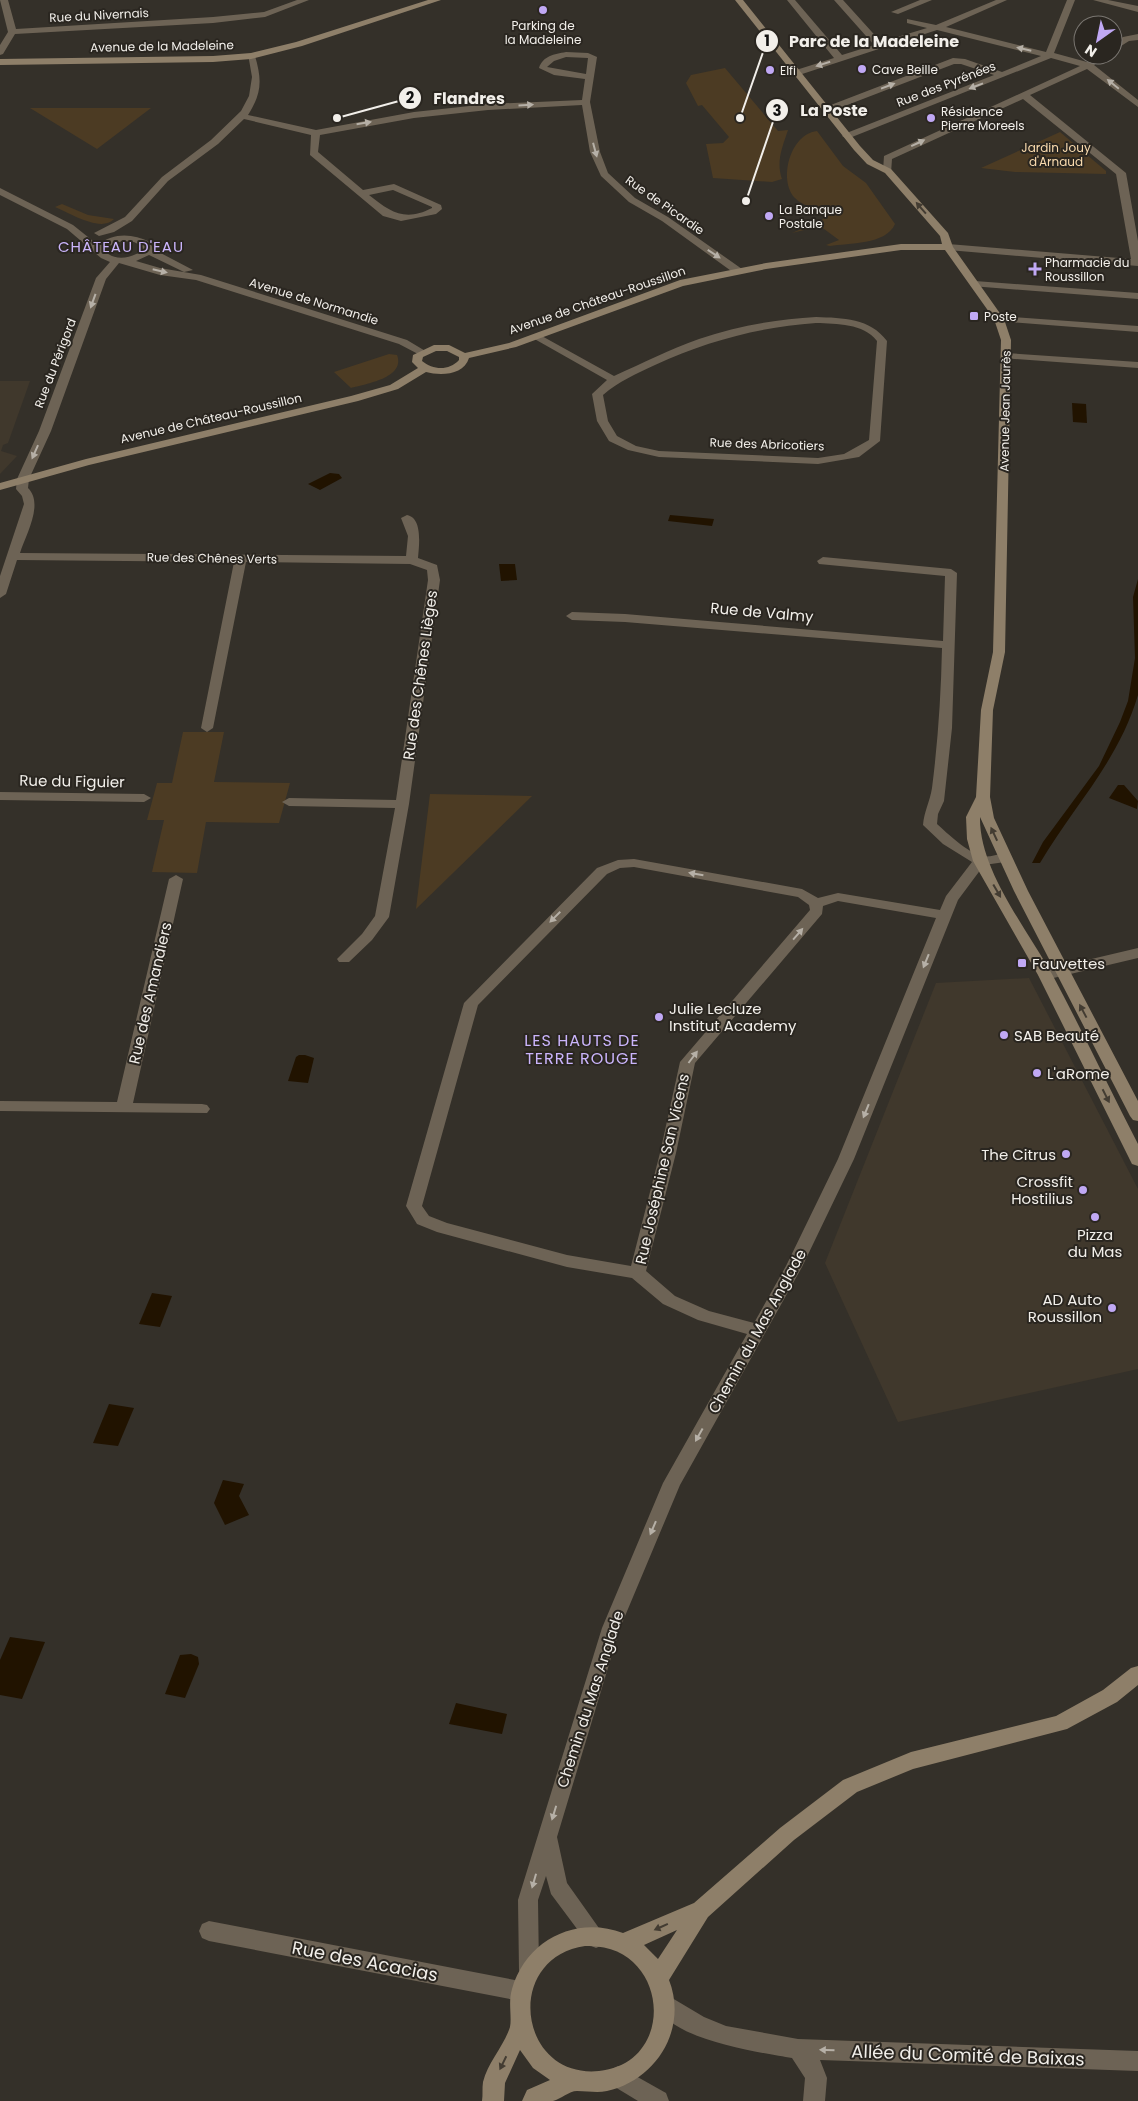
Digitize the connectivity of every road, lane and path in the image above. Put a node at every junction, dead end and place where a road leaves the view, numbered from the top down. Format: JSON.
{"nodes":[{"id":1,"x":4,"y":0,"type":"edge"},
{"id":2,"x":305,"y":0,"type":"edge"},
{"id":3,"x":437,"y":0,"type":"edge"},
{"id":4,"x":739,"y":0,"type":"edge"},
{"id":5,"x":791,"y":0,"type":"edge"},
{"id":6,"x":838,"y":0,"type":"edge"},
{"id":7,"x":928,"y":0,"type":"edge"},
{"id":8,"x":996,"y":0,"type":"edge"},
{"id":9,"x":1002,"y":0,"type":"edge"},
{"id":10,"x":1072,"y":0,"type":"edge"},
{"id":11,"x":1097,"y":0,"type":"edge"},
{"id":12,"x":1115,"y":1,"type":"edge"},
{"id":13,"x":1138,"y":9,"type":"edge"},
{"id":14,"x":894,"y":12,"type":"dead end"},
{"id":15,"x":910,"y":21,"type":"dead end"},
{"id":16,"x":936,"y":28,"type":"junction"},
{"id":17,"x":12,"y":32,"type":"junction"},
{"id":18,"x":1138,"y":37,"type":"edge"},
{"id":19,"x":1123,"y":41,"type":"edge"},
{"id":20,"x":880,"y":46,"type":"junction"},
{"id":21,"x":0,"y":52,"type":"edge"},
{"id":22,"x":1051,"y":55,"type":"junction"},
{"id":23,"x":251,"y":56,"type":"junction"},
{"id":24,"x":840,"y":59,"type":"junction"},
{"id":25,"x":1073,"y":61,"type":"edge"},
{"id":26,"x":0,"y":62,"type":"edge"},
{"id":27,"x":1088,"y":65,"type":"joint"},
{"id":28,"x":796,"y":72,"type":"junction"},
{"id":29,"x":1003,"y":75,"type":"junction"},
{"id":30,"x":589,"y":77,"type":"junction"},
{"id":31,"x":1024,"y":95,"type":"junction"},
{"id":32,"x":586,"y":102,"type":"junction"},
{"id":33,"x":1138,"y":104,"type":"edge"},
{"id":34,"x":826,"y":110,"type":"junction"},
{"id":35,"x":242,"y":116,"type":"junction"},
{"id":36,"x":316,"y":133,"type":"junction"},
{"id":37,"x":847,"y":136,"type":"junction"},
{"id":38,"x":888,"y":171,"type":"junction"},
{"id":39,"x":0,"y":191,"type":"edge"},
{"id":40,"x":362,"y":193,"type":"junction"},
{"id":41,"x":135,"y":216,"type":"junction"},
{"id":42,"x":70,"y":227,"type":"junction"},
{"id":43,"x":113,"y":236,"type":"junction"},
{"id":44,"x":143,"y":241,"type":"junction"},
{"id":45,"x":948,"y":247,"type":"junction"},
{"id":46,"x":100,"y":251,"type":"junction"},
{"id":47,"x":148,"y":251,"type":"junction"},
{"id":48,"x":121,"y":260,"type":"junction"},
{"id":49,"x":1138,"y":263,"type":"edge"},
{"id":50,"x":738,"y":271,"type":"junction"},
{"id":51,"x":197,"y":277,"type":"junction"},
{"id":52,"x":975,"y":284,"type":"junction"},
{"id":53,"x":1138,"y":296,"type":"edge"},
{"id":54,"x":999,"y":319,"type":"junction"},
{"id":55,"x":1138,"y":329,"type":"edge"},
{"id":56,"x":536,"y":337,"type":"junction"},
{"id":57,"x":422,"y":352,"type":"junction"},
{"id":58,"x":464,"y":356,"type":"junction"},
{"id":59,"x":1006,"y":356,"type":"junction"},
{"id":60,"x":1138,"y":365,"type":"edge"},
{"id":61,"x":425,"y":368,"type":"junction"},
{"id":62,"x":614,"y":380,"type":"junction"},
{"id":63,"x":23,"y":479,"type":"junction"},
{"id":64,"x":0,"y":486,"type":"edge"},
{"id":65,"x":407,"y":518,"type":"dead end"},
{"id":66,"x":12,"y":556,"type":"junction"},
{"id":67,"x":241,"y":558,"type":"junction"},
{"id":68,"x":412,"y":560,"type":"junction"},
{"id":69,"x":823,"y":561,"type":"dead end"},
{"id":70,"x":0,"y":594,"type":"edge"},
{"id":71,"x":572,"y":616,"type":"dead end"},
{"id":72,"x":950,"y":645,"type":"junction"},
{"id":73,"x":207,"y":728,"type":"dead end"},
{"id":74,"x":0,"y":796,"type":"edge"},
{"id":75,"x":983,"y":797,"type":"junction"},
{"id":76,"x":144,"y":798,"type":"dead end"},
{"id":77,"x":289,"y":802,"type":"dead end"},
{"id":78,"x":402,"y":804,"type":"junction"},
{"id":79,"x":1005,"y":858,"type":"junction"},
{"id":80,"x":980,"y":861,"type":"junction"},
{"id":81,"x":176,"y":880,"type":"dead end"},
{"id":82,"x":816,"y":902,"type":"junction"},
{"id":83,"x":944,"y":915,"type":"junction"},
{"id":84,"x":1138,"y":953,"type":"edge"},
{"id":85,"x":344,"y":959,"type":"dead end"},
{"id":86,"x":1062,"y":971,"type":"junction"},
{"id":87,"x":1045,"y":975,"type":"junction"},
{"id":88,"x":0,"y":1106,"type":"edge"},
{"id":89,"x":124,"y":1107,"type":"junction"},
{"id":90,"x":202,"y":1109,"type":"dead end"},
{"id":91,"x":1138,"y":1116,"type":"edge"},
{"id":92,"x":1138,"y":1160,"type":"edge"},
{"id":93,"x":638,"y":1273,"type":"junction"},
{"id":94,"x":758,"y":1331,"type":"junction"},
{"id":95,"x":1138,"y":1674,"type":"edge"},
{"id":96,"x":548,"y":1834,"type":"junction"},
{"id":97,"x":701,"y":1910,"type":"junction"},
{"id":98,"x":209,"y":1931,"type":"dead end"},
{"id":99,"x":596,"y":1938,"type":"junction"},
{"id":100,"x":622,"y":1944,"type":"junction"},
{"id":101,"x":529,"y":1970,"type":"junction"},
{"id":102,"x":659,"y":1977,"type":"junction"},
{"id":103,"x":520,"y":1991,"type":"junction"},
{"id":104,"x":667,"y":2005,"type":"junction"},
{"id":105,"x":520,"y":2028,"type":"junction"},
{"id":106,"x":798,"y":2048,"type":"junction"},
{"id":107,"x":1138,"y":2061,"type":"edge"},
{"id":108,"x":618,"y":2077,"type":"junction"},
{"id":109,"x":577,"y":2079,"type":"junction"},
{"id":110,"x":493,"y":2101,"type":"edge"},
{"id":111,"x":532,"y":2101,"type":"edge"},
{"id":112,"x":658,"y":2101,"type":"edge"},
{"id":113,"x":814,"y":2101,"type":"edge"}],
"edges":[{"from":1,"to":17,"type":"street"},
{"from":2,"to":17,"type":"street","name":"Rue du Nivernais"},
{"from":3,"to":23,"type":"street","name":"Avenue de la Madeleine"},
{"from":4,"to":28,"type":"street","name":"Avenue Jean Jaurès"},
{"from":5,"to":24,"type":"street"},
{"from":6,"to":20,"type":"street"},
{"from":7,"to":14,"type":"street"},
{"from":8,"to":9,"type":"street"},
{"from":9,"to":16,"type":"street"},
{"from":10,"to":22,"type":"street"},
{"from":11,"to":12,"type":"street"},
{"from":12,"to":13,"type":"street"},
{"from":15,"to":16,"type":"street"},
{"from":16,"to":20,"type":"street"},
{"from":22,"to":16,"type":"street","one_way":true},
{"from":17,"to":21,"type":"street"},
{"from":18,"to":19,"type":"street"},
{"from":20,"to":24,"type":"street"},
{"from":22,"to":25,"type":"street"},
{"from":22,"to":29,"type":"street","name":"Rue des Pyrénées"},
{"from":23,"to":26,"type":"street","name":"Avenue de la Madeleine"},
{"from":23,"to":35,"type":"street"},
{"from":24,"to":28,"type":"street","one_way":true},
{"from":27,"to":31,"type":"street"},
{"from":33,"to":27,"type":"street","one_way":true},
{"from":28,"to":34,"type":"street","name":"Avenue Jean Jaurès"},
{"from":34,"to":29,"type":"street","one_way":true},
{"from":29,"to":37,"type":"street","name":"Rue des Pyrénées","one_way":true},
{"from":30,"to":30,"type":"street","name":"Rue de Picardie"},
{"from":30,"to":32,"type":"street","name":"Rue de Picardie"},
{"from":38,"to":31,"type":"street","one_way":true},
{"from":31,"to":49,"type":"street"},
{"from":36,"to":32,"type":"street","one_way":true},
{"from":32,"to":50,"type":"street","name":"Rue de Picardie","one_way":true},
{"from":34,"to":37,"type":"street","name":"Avenue Jean Jaurès"},
{"from":35,"to":36,"type":"street"},
{"from":35,"to":41,"type":"street"},
{"from":36,"to":40,"type":"street"},
{"from":37,"to":38,"type":"street","name":"Avenue Jean Jaurès"},
{"from":45,"to":38,"type":"street","name":"Avenue Jean Jaurès","one_way":true},
{"from":39,"to":42,"type":"street","name":"Avenue de Normandie"},
{"from":40,"to":40,"type":"street"},
{"from":41,"to":43,"type":"street"},
{"from":41,"to":44,"type":"street"},
{"from":42,"to":43,"type":"street","name":"Avenue de Normandie"},
{"from":42,"to":46,"type":"street","name":"Avenue de Normandie"},
{"from":43,"to":44,"type":"street","name":"Avenue de Normandie"},
{"from":43,"to":46,"type":"street"},
{"from":44,"to":47,"type":"street"},
{"from":45,"to":49,"type":"street"},
{"from":45,"to":50,"type":"street","name":"Avenue de Château-Roussillon"},
{"from":45,"to":52,"type":"street","name":"Avenue Jean Jaurès"},
{"from":46,"to":48,"type":"street","name":"Avenue de Normandie"},
{"from":47,"to":48,"type":"street"},
{"from":47,"to":51,"type":"street","name":"Avenue de Normandie"},
{"from":48,"to":51,"type":"street","name":"Avenue de Normandie","one_way":true},
{"from":48,"to":63,"type":"street","name":"Rue du Périgord","one_way":true},
{"from":50,"to":56,"type":"street","name":"Avenue de Château-Roussillon"},
{"from":51,"to":57,"type":"street","name":"Avenue de Normandie"},
{"from":52,"to":53,"type":"street"},
{"from":52,"to":54,"type":"street","name":"Avenue Jean Jaurès"},
{"from":54,"to":55,"type":"street"},
{"from":54,"to":59,"type":"street","name":"Avenue Jean Jaurès"},
{"from":56,"to":58,"type":"street","name":"Avenue de Château-Roussillon"},
{"from":56,"to":62,"type":"street"},
{"from":57,"to":58,"type":"street"},
{"from":57,"to":61,"type":"street"},
{"from":58,"to":61,"type":"street"},
{"from":59,"to":60,"type":"street"},
{"from":59,"to":75,"type":"street","name":"Avenue Jean Jaurès"},
{"from":61,"to":63,"type":"street","name":"Avenue de Château-Roussillon"},
{"from":62,"to":62,"type":"street","name":"Rue des Abricotiers"},
{"from":63,"to":64,"type":"street","name":"Avenue de Château-Roussillon"},
{"from":63,"to":66,"type":"street"},
{"from":65,"to":68,"type":"street"},
{"from":66,"to":67,"type":"street","name":"Rue des Chênes Verts"},
{"from":66,"to":70,"type":"street"},
{"from":67,"to":68,"type":"street","name":"Rue des Chênes Verts"},
{"from":67,"to":73,"type":"street"},
{"from":68,"to":78,"type":"street","name":"Rue des Chênes Lièges"},
{"from":69,"to":72,"type":"street"},
{"from":71,"to":72,"type":"street","name":"Rue de Valmy"},
{"from":72,"to":80,"type":"street"},
{"from":74,"to":76,"type":"street","name":"Rue du Figuier"},
{"from":79,"to":75,"type":"street","one_way":true},
{"from":75,"to":80,"type":"street"},
{"from":77,"to":78,"type":"street"},
{"from":78,"to":85,"type":"street","name":"Rue des Chênes Lièges"},
{"from":79,"to":80,"type":"street"},
{"from":79,"to":86,"type":"street"},
{"from":80,"to":83,"type":"street","name":"Chemin du Mas Anglade"},
{"from":80,"to":87,"type":"street","one_way":true},
{"from":81,"to":89,"type":"street","name":"Rue des Amandiers"},
{"from":82,"to":83,"type":"street"},
{"from":93,"to":82,"type":"street","name":"Rue Joséphine San Vicens","one_way":true},
{"from":82,"to":93,"type":"street","name":"Rue Joséphine San Vicens","one_way":true},
{"from":83,"to":94,"type":"street","name":"Chemin du Mas Anglade","one_way":true},
{"from":84,"to":86,"type":"street"},
{"from":86,"to":87,"type":"street"},
{"from":91,"to":86,"type":"street","one_way":true},
{"from":87,"to":92,"type":"street","one_way":true},
{"from":88,"to":89,"type":"street"},
{"from":89,"to":90,"type":"street"},
{"from":93,"to":94,"type":"street","name":"Rue Joséphine San Vicens"},
{"from":94,"to":96,"type":"street","name":"Chemin du Mas Anglade","one_way":true},
{"from":95,"to":97,"type":"street"},
{"from":96,"to":99,"type":"street","name":"Chemin du Mas Anglade"},
{"from":96,"to":101,"type":"street","name":"Chemin du Mas Anglade","one_way":true},
{"from":97,"to":100,"type":"street","one_way":true},
{"from":97,"to":102,"type":"street"},
{"from":98,"to":103,"type":"street","name":"Rue des Acacias"},
{"from":99,"to":100,"type":"street"},
{"from":99,"to":101,"type":"street"},
{"from":100,"to":102,"type":"street"},
{"from":101,"to":103,"type":"street"},
{"from":102,"to":104,"type":"street"},
{"from":103,"to":105,"type":"street"},
{"from":104,"to":106,"type":"street","name":"Allée du Comité de Baixas"},
{"from":104,"to":108,"type":"street"},
{"from":105,"to":109,"type":"street"},
{"from":105,"to":110,"type":"street","one_way":true},
{"from":107,"to":106,"type":"street","name":"Allée du Comité de Baixas","one_way":true},
{"from":106,"to":113,"type":"street"},
{"from":108,"to":109,"type":"street"},
{"from":108,"to":112,"type":"street"},
{"from":109,"to":111,"type":"street"}]}
